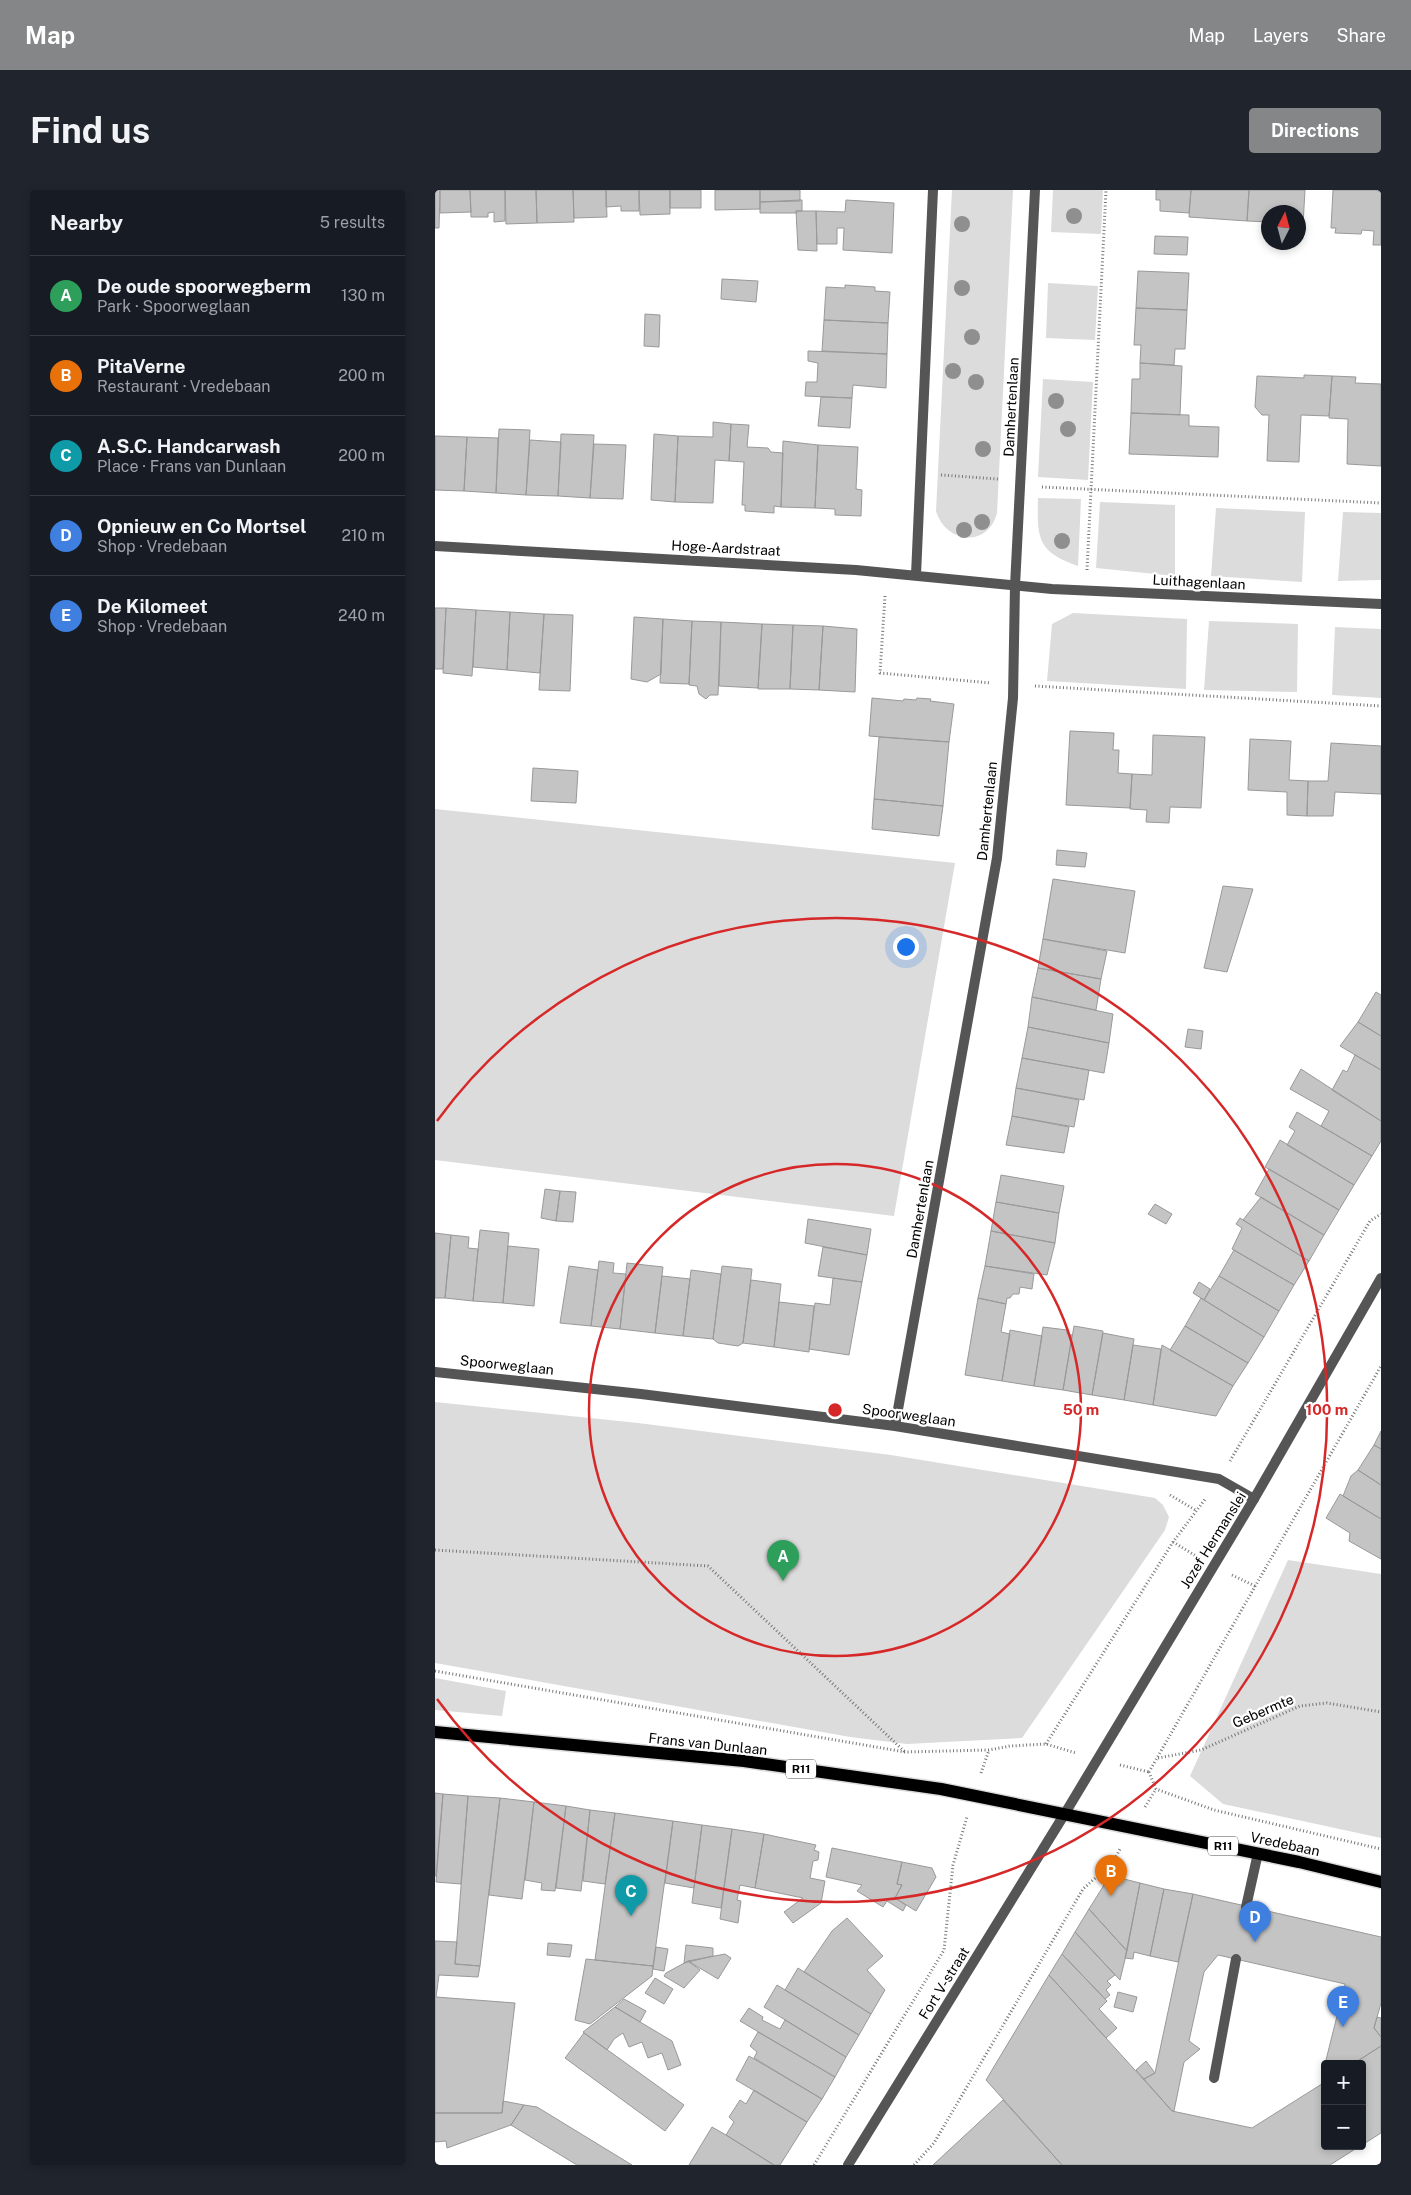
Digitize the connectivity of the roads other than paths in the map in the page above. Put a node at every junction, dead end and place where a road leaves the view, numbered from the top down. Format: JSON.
{"nodes":[{"id":1,"x":933,"y":190,"type":"edge"},
{"id":2,"x":1035,"y":190,"type":"edge"},
{"id":3,"x":435,"y":546,"type":"edge"},
{"id":4,"x":916,"y":575,"type":"junction"},
{"id":5,"x":1015,"y":586,"type":"junction"},
{"id":6,"x":1381,"y":604,"type":"edge"},
{"id":7,"x":1381,"y":1278,"type":"edge"},
{"id":8,"x":435,"y":1372,"type":"edge"},
{"id":9,"x":895,"y":1426,"type":"junction"},
{"id":10,"x":1254,"y":1499,"type":"junction"},
{"id":11,"x":435,"y":1732,"type":"edge"},
{"id":12,"x":1064,"y":1815,"type":"junction"},
{"id":13,"x":1258,"y":1853,"type":"junction"},
{"id":14,"x":1381,"y":1882,"type":"edge"},
{"id":15,"x":1246,"y":1907,"type":"dead end"},
{"id":16,"x":1236,"y":1959,"type":"dead end"},
{"id":17,"x":1214,"y":2078,"type":"dead end"},
{"id":18,"x":848,"y":2165,"type":"edge"}],
"edges":[{"from":1,"to":4,"type":"street"},
{"from":2,"to":5,"type":"street","name":"Damhertenlaan"},
{"from":3,"to":4,"type":"street","name":"Hoge-Aardstraat"},
{"from":4,"to":5,"type":"street","name":"Hoge-Aardstraat"},
{"from":5,"to":6,"type":"street","name":"Luithagenlaan"},
{"from":5,"to":9,"type":"street","name":"Damhertenlaan"},
{"from":7,"to":10,"type":"street","name":"Jozef Hermanslei"},
{"from":8,"to":9,"type":"street","name":"Spoorweglaan"},
{"from":9,"to":10,"type":"street","name":"Spoorweglaan"},
{"from":10,"to":12,"type":"street","name":"Jozef Hermanslei"},
{"from":11,"to":12,"type":"main road","name":"Frans van Dunlaan","number":"R11"},
{"from":12,"to":13,"type":"main road","name":"Vredebaan","number":"R11"},
{"from":12,"to":18,"type":"street","name":"Fort V-straat"},
{"from":13,"to":14,"type":"main road","name":"Vredebaan","number":"R11"},
{"from":13,"to":15,"type":"street"},
{"from":16,"to":17,"type":"street"}]}
